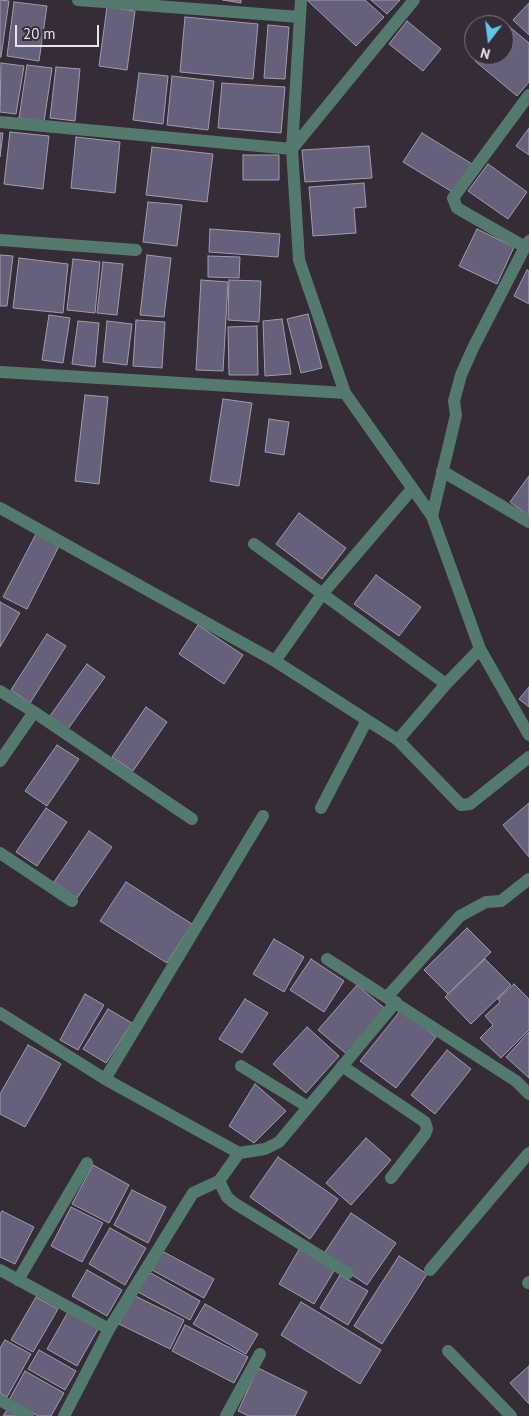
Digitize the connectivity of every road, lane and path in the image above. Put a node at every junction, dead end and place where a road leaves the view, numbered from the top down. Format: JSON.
{"nodes":[{"id":1,"x":78,"y":0,"type":"edge"},
{"id":2,"x":301,"y":0,"type":"edge"},
{"id":3,"x":414,"y":0,"type":"edge"},
{"id":4,"x":300,"y":17,"type":"junction"},
{"id":5,"x":529,"y":95,"type":"edge"},
{"id":6,"x":0,"y":122,"type":"edge"},
{"id":7,"x":292,"y":149,"type":"junction"},
{"id":8,"x":0,"y":240,"type":"edge"},
{"id":9,"x":527,"y":244,"type":"edge"},
{"id":10,"x":136,"y":250,"type":"dead end"},
{"id":11,"x":0,"y":372,"type":"edge"},
{"id":12,"x":345,"y":393,"type":"junction"},
{"id":13,"x":442,"y":471,"type":"junction"},
{"id":14,"x":412,"y":489,"type":"junction"},
{"id":15,"x":0,"y":508,"type":"edge"},
{"id":16,"x":432,"y":516,"type":"junction"},
{"id":17,"x":529,"y":522,"type":"edge"},
{"id":18,"x":254,"y":544,"type":"dead end"},
{"id":19,"x":322,"y":594,"type":"junction"},
{"id":20,"x":480,"y":649,"type":"junction"},
{"id":21,"x":275,"y":661,"type":"junction"},
{"id":22,"x":446,"y":684,"type":"junction"},
{"id":23,"x":0,"y":691,"type":"edge"},
{"id":24,"x":34,"y":712,"type":"junction"},
{"id":25,"x":367,"y":720,"type":"junction"},
{"id":26,"x":529,"y":735,"type":"edge"},
{"id":27,"x":398,"y":740,"type":"junction"},
{"id":28,"x":529,"y":757,"type":"edge"},
{"id":29,"x":0,"y":761,"type":"edge"},
{"id":30,"x":321,"y":808,"type":"dead end"},
{"id":31,"x":263,"y":816,"type":"dead end"},
{"id":32,"x":192,"y":818,"type":"dead end"},
{"id":33,"x":0,"y":853,"type":"edge"},
{"id":34,"x":529,"y":879,"type":"edge"},
{"id":35,"x":72,"y":901,"type":"dead end"},
{"id":36,"x":327,"y":959,"type":"dead end"},
{"id":37,"x":391,"y":1000,"type":"junction"},
{"id":38,"x":0,"y":1013,"type":"edge"},
{"id":39,"x":241,"y":1066,"type":"dead end"},
{"id":40,"x":342,"y":1066,"type":"junction"},
{"id":41,"x":105,"y":1079,"type":"junction"},
{"id":42,"x":529,"y":1094,"type":"edge"},
{"id":43,"x":308,"y":1107,"type":"junction"},
{"id":44,"x":239,"y":1153,"type":"junction"},
{"id":45,"x":529,"y":1153,"type":"edge"},
{"id":46,"x":87,"y":1163,"type":"dead end"},
{"id":47,"x":391,"y":1178,"type":"dead end"},
{"id":48,"x":219,"y":1181,"type":"junction"},
{"id":49,"x":0,"y":1270,"type":"edge"},
{"id":50,"x":430,"y":1270,"type":"dead end"},
{"id":51,"x":348,"y":1273,"type":"dead end"},
{"id":52,"x":18,"y":1280,"type":"junction"},
{"id":53,"x":109,"y":1329,"type":"junction"},
{"id":54,"x":448,"y":1351,"type":"dead end"},
{"id":55,"x":260,"y":1354,"type":"dead end"},
{"id":56,"x":0,"y":1400,"type":"edge"},
{"id":57,"x":28,"y":1416,"type":"edge"},
{"id":58,"x":64,"y":1416,"type":"edge"},
{"id":59,"x":226,"y":1416,"type":"edge"},
{"id":60,"x":511,"y":1416,"type":"edge"}],
"edges":[{"from":1,"to":4,"type":"street"},
{"from":2,"to":4,"type":"street"},
{"from":3,"to":7,"type":"street"},
{"from":4,"to":7,"type":"street"},
{"from":5,"to":9,"type":"street"},
{"from":6,"to":7,"type":"street"},
{"from":7,"to":12,"type":"street"},
{"from":8,"to":10,"type":"street"},
{"from":9,"to":13,"type":"street"},
{"from":11,"to":12,"type":"street"},
{"from":12,"to":14,"type":"street"},
{"from":13,"to":16,"type":"street"},
{"from":13,"to":17,"type":"street"},
{"from":14,"to":16,"type":"street"},
{"from":14,"to":19,"type":"street"},
{"from":15,"to":21,"type":"street"},
{"from":16,"to":20,"type":"street"},
{"from":18,"to":19,"type":"street"},
{"from":19,"to":21,"type":"street"},
{"from":19,"to":22,"type":"street"},
{"from":20,"to":22,"type":"street"},
{"from":20,"to":26,"type":"street"},
{"from":21,"to":25,"type":"street"},
{"from":22,"to":27,"type":"street"},
{"from":23,"to":24,"type":"street"},
{"from":24,"to":29,"type":"street"},
{"from":24,"to":32,"type":"street"},
{"from":25,"to":27,"type":"street"},
{"from":25,"to":30,"type":"street"},
{"from":27,"to":28,"type":"street"},
{"from":31,"to":41,"type":"street"},
{"from":33,"to":35,"type":"street"},
{"from":34,"to":37,"type":"street"},
{"from":36,"to":37,"type":"street"},
{"from":37,"to":40,"type":"street"},
{"from":37,"to":42,"type":"street"},
{"from":38,"to":41,"type":"street"},
{"from":39,"to":43,"type":"street"},
{"from":40,"to":43,"type":"street"},
{"from":40,"to":47,"type":"street"},
{"from":41,"to":44,"type":"street"},
{"from":43,"to":44,"type":"street"},
{"from":44,"to":48,"type":"street"},
{"from":45,"to":50,"type":"street"},
{"from":46,"to":52,"type":"street"},
{"from":48,"to":51,"type":"street"},
{"from":48,"to":53,"type":"street"},
{"from":49,"to":52,"type":"street"},
{"from":52,"to":53,"type":"street"},
{"from":53,"to":58,"type":"street"},
{"from":54,"to":60,"type":"street"},
{"from":55,"to":59,"type":"street"},
{"from":56,"to":57,"type":"street"}]}
